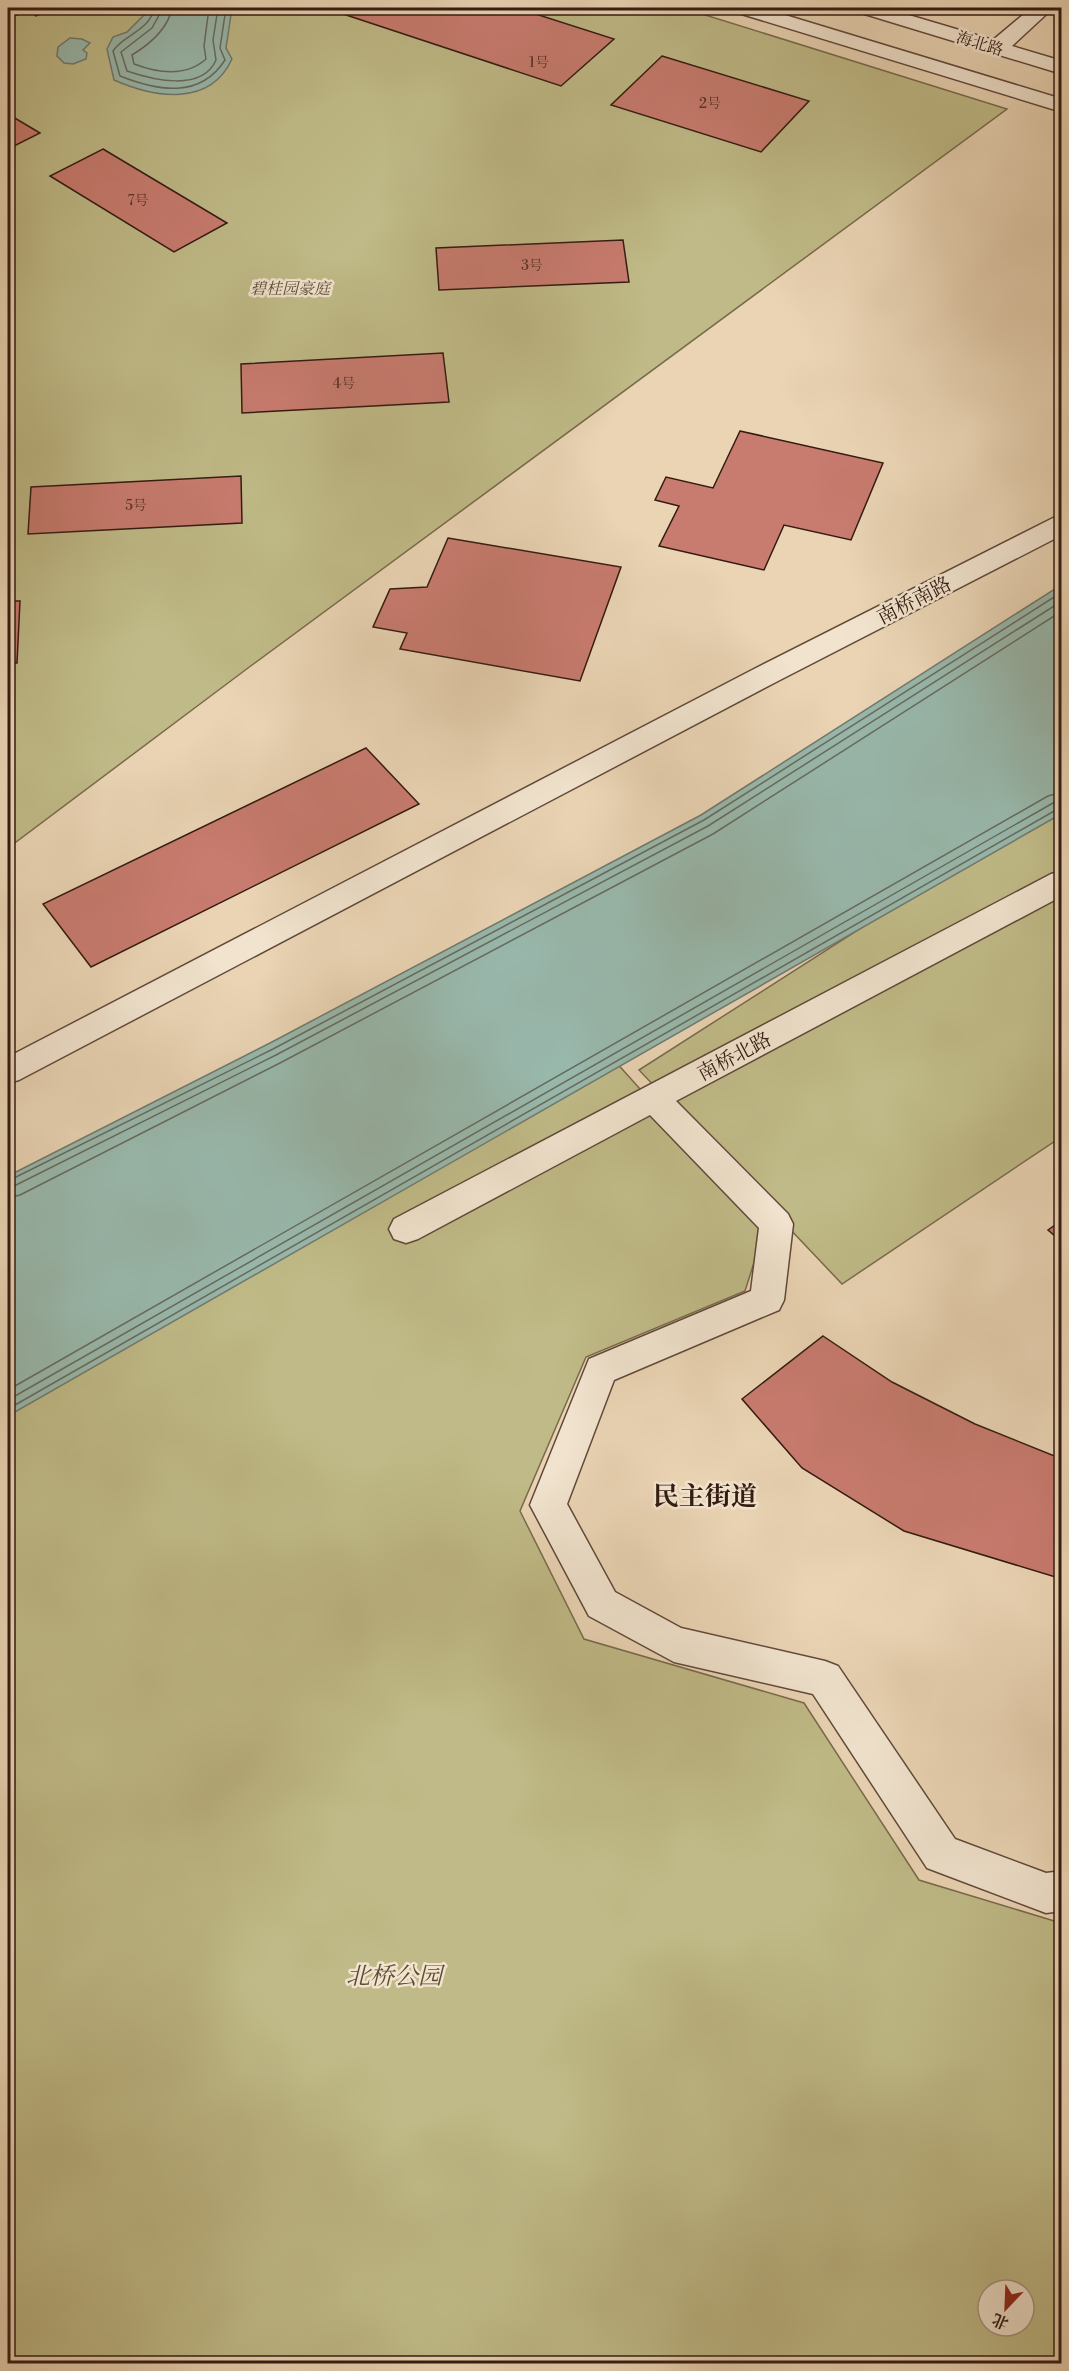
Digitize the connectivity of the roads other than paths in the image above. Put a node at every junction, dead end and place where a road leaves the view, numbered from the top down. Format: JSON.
{"nodes":[{"id":1,"x":742,"y":8,"type":"edge"},
{"id":2,"x":865,"y":8,"type":"edge"},
{"id":3,"x":1043,"y":8,"type":"edge"},
{"id":4,"x":997,"y":48,"type":"junction"},
{"id":5,"x":1062,"y":68,"type":"edge"},
{"id":6,"x":1062,"y":106,"type":"edge"},
{"id":7,"x":1062,"y":524,"type":"edge"},
{"id":8,"x":1062,"y":882,"type":"edge"},
{"id":9,"x":8,"y":1071,"type":"edge"},
{"id":10,"x":653,"y":1098,"type":"junction"},
{"id":11,"x":406,"y":1228,"type":"dead end"},
{"id":12,"x":1062,"y":1891,"type":"edge"}],
"edges":[{"from":1,"to":6,"type":"street"},
{"from":2,"to":4,"type":"street","name":"海北路"},
{"from":3,"to":4,"type":"street"},
{"from":4,"to":5,"type":"street","name":"海北路"},
{"from":7,"to":9,"type":"street","name":"南桥南路"},
{"from":8,"to":10,"type":"street","name":"南桥北路"},
{"from":10,"to":11,"type":"street","name":"南桥北路"},
{"from":10,"to":12,"type":"street"}]}
